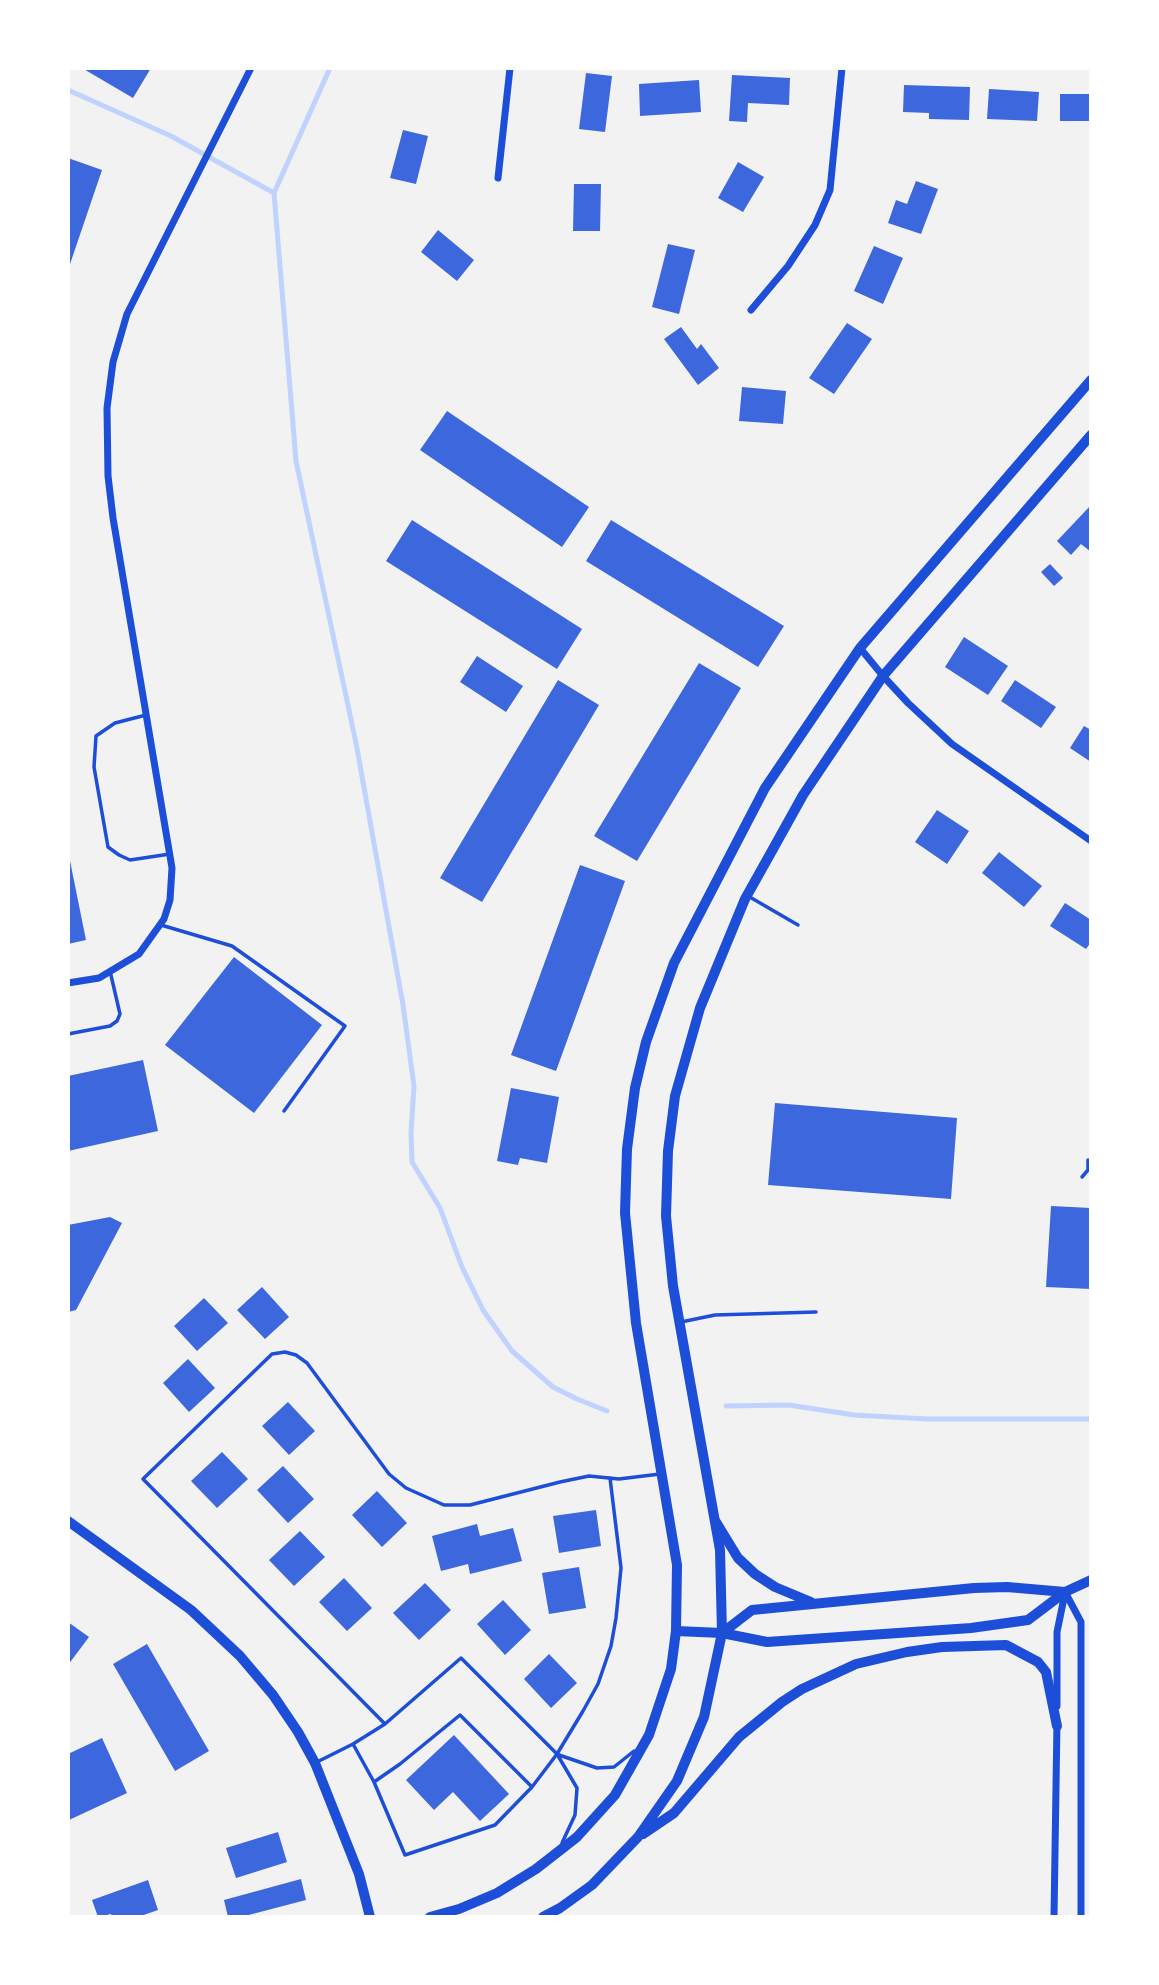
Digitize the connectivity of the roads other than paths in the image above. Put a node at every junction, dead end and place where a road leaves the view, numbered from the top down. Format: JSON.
{"nodes":[{"id":1,"x":251,"y":68,"type":"edge"},
{"id":2,"x":510,"y":68,"type":"edge"},
{"id":3,"x":842,"y":68,"type":"edge"},
{"id":4,"x":498,"y":178,"type":"dead end"},
{"id":5,"x":751,"y":310,"type":"dead end"},
{"id":6,"x":1091,"y":380,"type":"edge"},
{"id":7,"x":1091,"y":435,"type":"edge"},
{"id":8,"x":860,"y":648,"type":"junction"},
{"id":9,"x":883,"y":676,"type":"junction"},
{"id":10,"x":146,"y":715,"type":"junction"},
{"id":11,"x":1091,"y":841,"type":"edge"},
{"id":12,"x":170,"y":854,"type":"junction"},
{"id":13,"x":747,"y":895,"type":"junction"},
{"id":14,"x":160,"y":925,"type":"junction"},
{"id":15,"x":798,"y":925,"type":"dead end"},
{"id":16,"x":110,"y":971,"type":"junction"},
{"id":17,"x":68,"y":983,"type":"edge"},
{"id":18,"x":68,"y":1034,"type":"edge"},
{"id":19,"x":284,"y":1111,"type":"dead end"},
{"id":20,"x":1088,"y":1160,"type":"dead end"},
{"id":21,"x":1082,"y":1177,"type":"dead end"},
{"id":22,"x":816,"y":1312,"type":"dead end"},
{"id":23,"x":679,"y":1322,"type":"junction"},
{"id":24,"x":662,"y":1474,"type":"junction"},
{"id":25,"x":610,"y":1478,"type":"junction"},
{"id":26,"x":715,"y":1520,"type":"junction"},
{"id":27,"x":68,"y":1521,"type":"edge"},
{"id":28,"x":1091,"y":1580,"type":"edge"},
{"id":29,"x":1066,"y":1592,"type":"junction"},
{"id":30,"x":815,"y":1604,"type":"junction"},
{"id":31,"x":676,"y":1631,"type":"junction"},
{"id":32,"x":722,"y":1633,"type":"junction"},
{"id":33,"x":385,"y":1724,"type":"junction"},
{"id":34,"x":1057,"y":1726,"type":"junction"},
{"id":35,"x":649,"y":1735,"type":"junction"},
{"id":36,"x":353,"y":1744,"type":"junction"},
{"id":37,"x":557,"y":1754,"type":"junction"},
{"id":38,"x":315,"y":1763,"type":"junction"},
{"id":39,"x":374,"y":1782,"type":"junction"},
{"id":40,"x":532,"y":1787,"type":"junction"},
{"id":41,"x":638,"y":1838,"type":"junction"},
{"id":42,"x":558,"y":1852,"type":"junction"},
{"id":43,"x":370,"y":1917,"type":"edge"},
{"id":44,"x":430,"y":1917,"type":"edge"},
{"id":45,"x":543,"y":1917,"type":"edge"},
{"id":46,"x":1054,"y":1917,"type":"edge"},
{"id":47,"x":1081,"y":1917,"type":"edge"}],
"edges":[{"from":1,"to":10,"type":"street"},
{"from":2,"to":4,"type":"street"},
{"from":3,"to":5,"type":"street"},
{"from":6,"to":8,"type":"main road"},
{"from":7,"to":9,"type":"main road"},
{"from":8,"to":9,"type":"street"},
{"from":8,"to":24,"type":"main road"},
{"from":9,"to":11,"type":"street"},
{"from":9,"to":13,"type":"main road"},
{"from":10,"to":12,"type":"street"},
{"from":10,"to":12,"type":"lane"},
{"from":12,"to":14,"type":"street"},
{"from":13,"to":15,"type":"lane"},
{"from":13,"to":23,"type":"main road"},
{"from":14,"to":16,"type":"street"},
{"from":14,"to":19,"type":"lane"},
{"from":16,"to":17,"type":"street"},
{"from":16,"to":18,"type":"lane"},
{"from":20,"to":21,"type":"lane"},
{"from":22,"to":23,"type":"lane"},
{"from":23,"to":26,"type":"main road"},
{"from":24,"to":25,"type":"lane"},
{"from":24,"to":31,"type":"main road"},
{"from":25,"to":33,"type":"lane"},
{"from":25,"to":37,"type":"lane"},
{"from":26,"to":30,"type":"street"},
{"from":26,"to":32,"type":"main road"},
{"from":27,"to":38,"type":"street"},
{"from":28,"to":29,"type":"street"},
{"from":29,"to":30,"type":"street"},
{"from":29,"to":32,"type":"street"},
{"from":29,"to":34,"type":"street"},
{"from":29,"to":47,"type":"street"},
{"from":30,"to":32,"type":"street"},
{"from":31,"to":32,"type":"street"},
{"from":31,"to":35,"type":"main road"},
{"from":32,"to":41,"type":"main road"},
{"from":33,"to":36,"type":"lane"},
{"from":33,"to":37,"type":"lane"},
{"from":34,"to":41,"type":"main road"},
{"from":34,"to":46,"type":"street"},
{"from":35,"to":37,"type":"lane"},
{"from":35,"to":42,"type":"main road"},
{"from":36,"to":38,"type":"lane"},
{"from":36,"to":39,"type":"lane"},
{"from":37,"to":40,"type":"lane"},
{"from":37,"to":42,"type":"lane"},
{"from":38,"to":43,"type":"street"},
{"from":39,"to":40,"type":"lane"},
{"from":39,"to":40,"type":"lane"},
{"from":41,"to":45,"type":"main road"},
{"from":42,"to":44,"type":"main road"}]}
